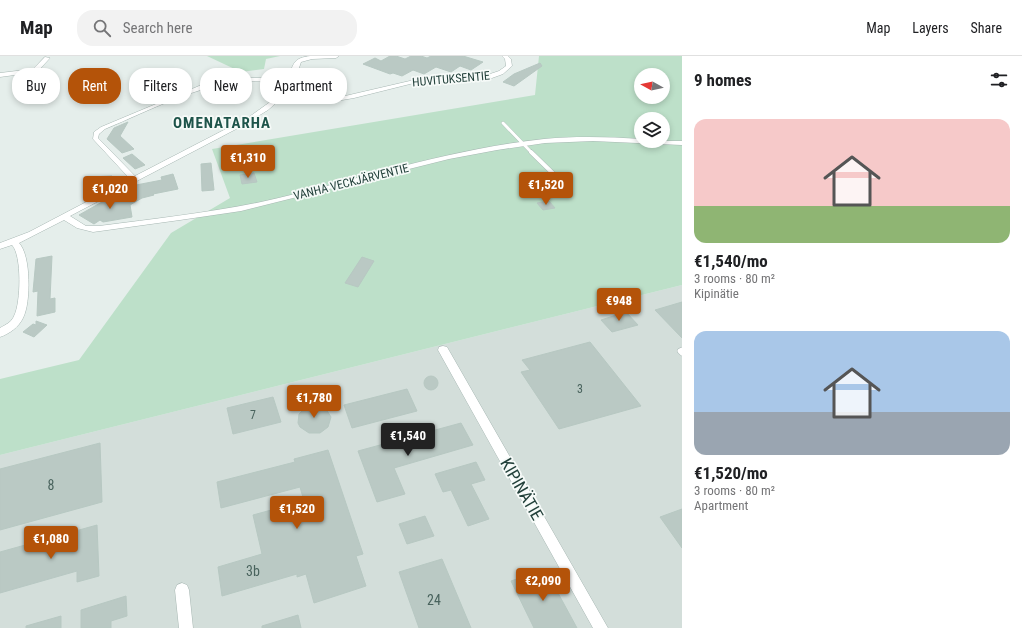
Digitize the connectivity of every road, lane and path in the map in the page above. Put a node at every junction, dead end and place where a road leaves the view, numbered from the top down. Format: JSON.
{"nodes":[{"id":1,"x":336,"y":56,"type":"edge"},
{"id":2,"x":505,"y":56,"type":"edge"},
{"id":3,"x":47,"y":58,"type":"dead end"},
{"id":4,"x":295,"y":68,"type":"edge"},
{"id":5,"x":0,"y":74,"type":"edge"},
{"id":6,"x":260,"y":78,"type":"edge"},
{"id":7,"x":347,"y":97,"type":"edge"},
{"id":8,"x":271,"y":104,"type":"edge"},
{"id":9,"x":503,"y":123,"type":"dead end"},
{"id":10,"x":634,"y":140,"type":"edge"},
{"id":11,"x":670,"y":142,"type":"edge"},
{"id":12,"x":682,"y":143,"type":"edge"},
{"id":13,"x":523,"y":144,"type":"junction"},
{"id":14,"x":134,"y":179,"type":"junction"},
{"id":15,"x":568,"y":188,"type":"dead end"},
{"id":16,"x":64,"y":216,"type":"junction"},
{"id":17,"x":14,"y":243,"type":"junction"},
{"id":18,"x":0,"y":246,"type":"edge"},
{"id":19,"x":0,"y":333,"type":"edge"},
{"id":20,"x":443,"y":350,"type":"dead end"},
{"id":21,"x":182,"y":590,"type":"dead end"},
{"id":22,"x":186,"y":628,"type":"edge"},
{"id":23,"x":602,"y":628,"type":"edge"}],
"edges":[{"from":1,"to":4,"type":"street"},
{"from":2,"to":7,"type":"street","name":"HUVITUKSENTIE"},
{"from":3,"to":5,"type":"street"},
{"from":6,"to":14,"type":"street"},
{"from":8,"to":14,"type":"street"},
{"from":9,"to":13,"type":"lane"},
{"from":10,"to":13,"type":"street","name":"VANHA VECKJÄRVENTIE"},
{"from":11,"to":12,"type":"street","name":"VANHA VECKJÄRVENTIE"},
{"from":13,"to":15,"type":"lane"},
{"from":13,"to":16,"type":"street","name":"VANHA VECKJÄRVENTIE"},
{"from":14,"to":16,"type":"street"},
{"from":16,"to":17,"type":"street"},
{"from":17,"to":18,"type":"street"},
{"from":17,"to":19,"type":"street"},
{"from":20,"to":23,"type":"street","name":"KIPINÄTIE"},
{"from":21,"to":22,"type":"street"}]}
